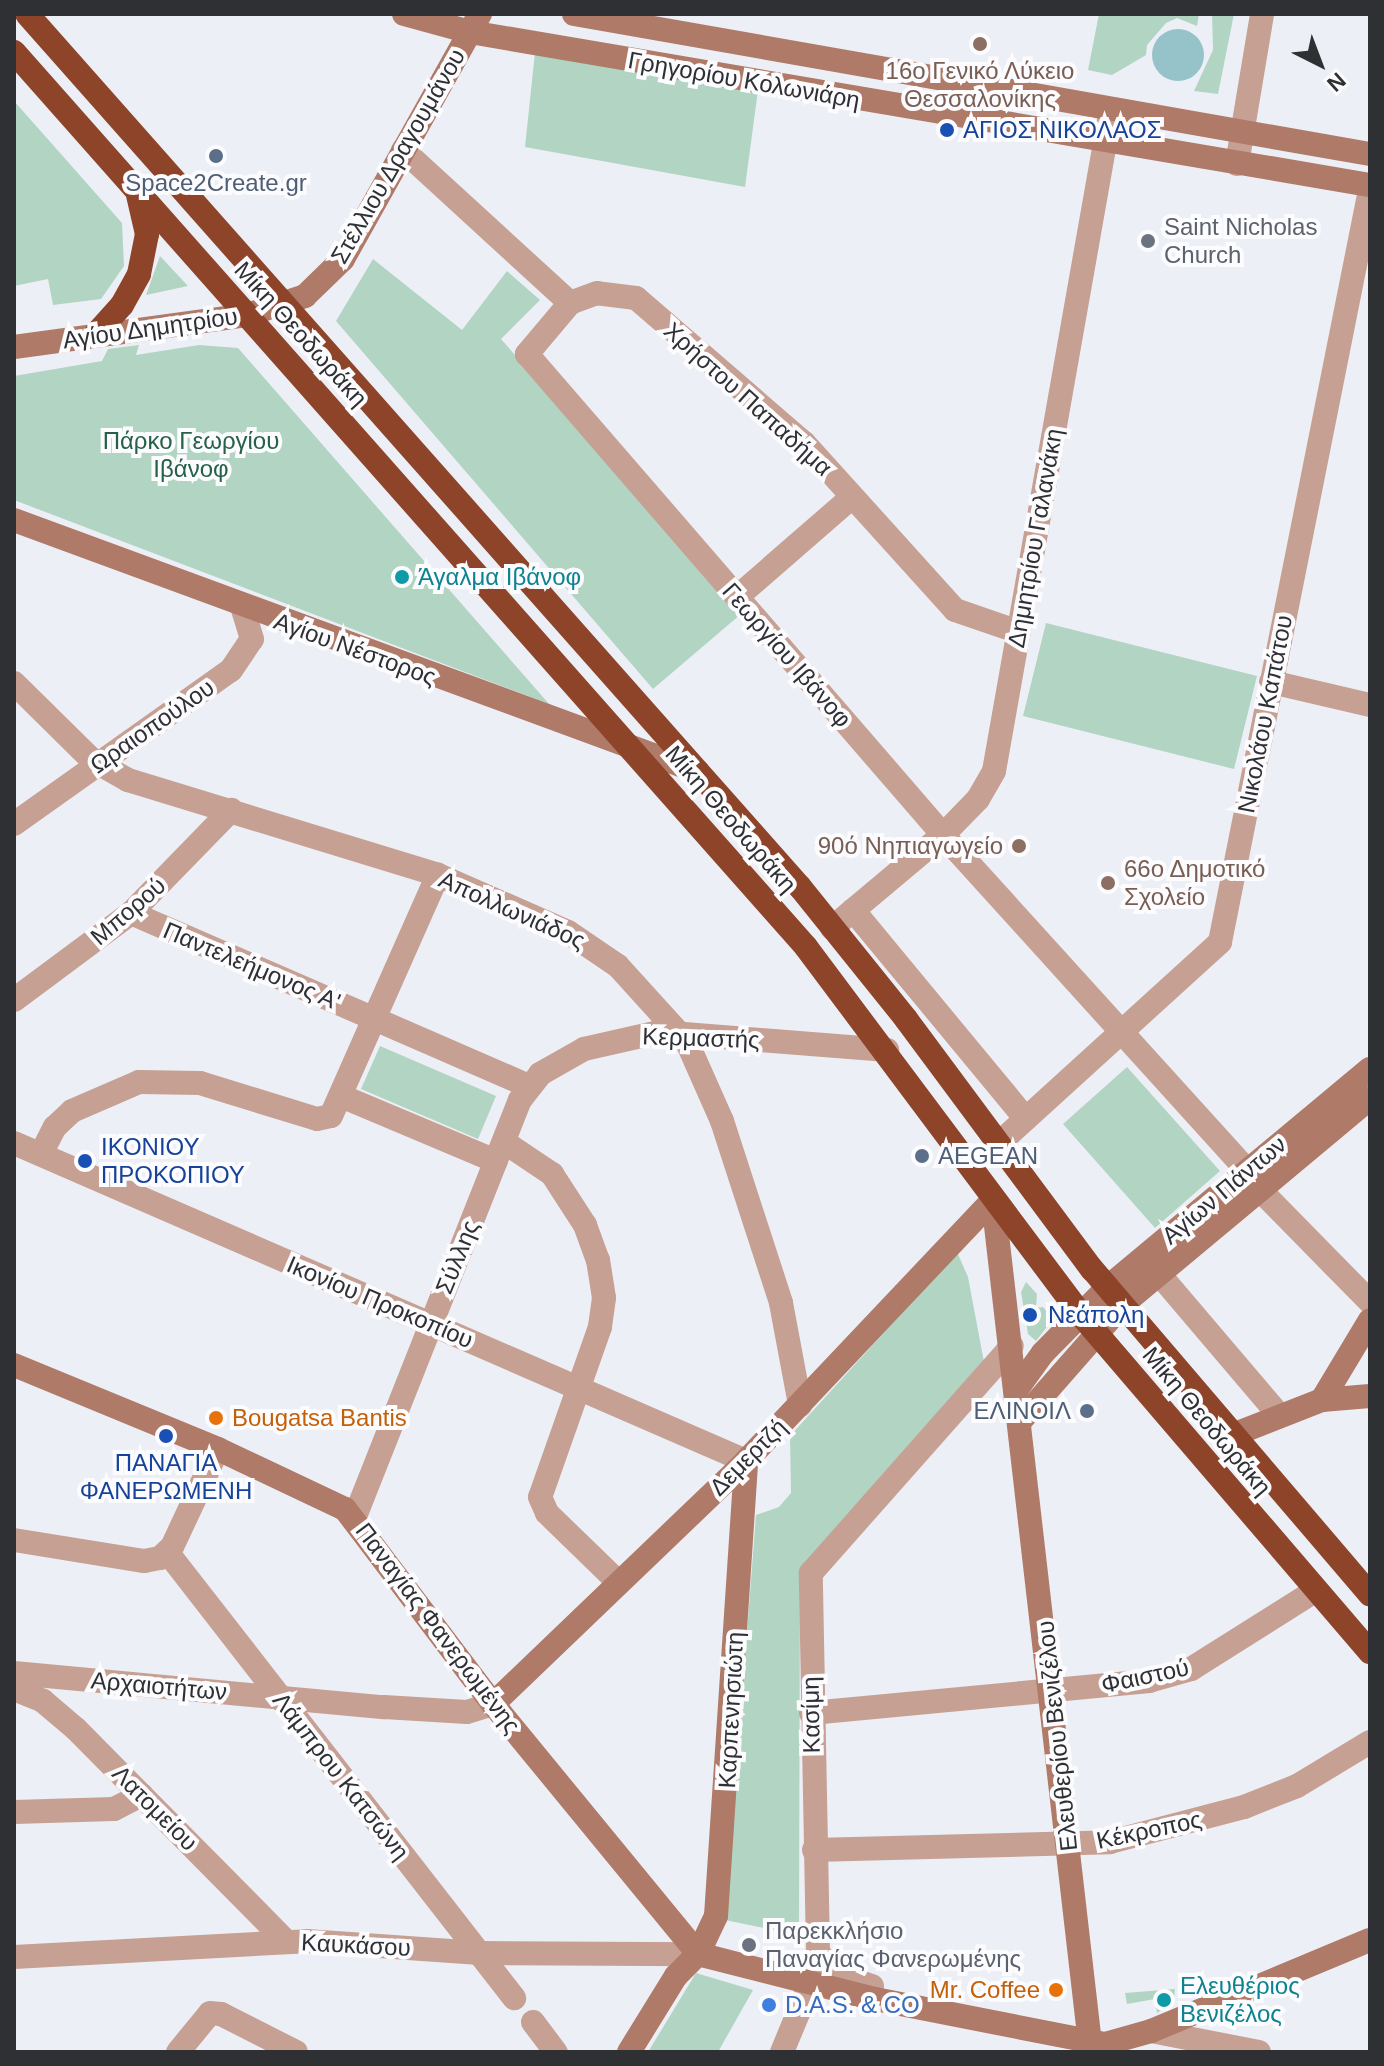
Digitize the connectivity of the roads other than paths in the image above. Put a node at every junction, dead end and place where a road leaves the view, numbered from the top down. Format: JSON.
{"nodes":[{"id":1,"x":404,"y":14,"type":"edge"},
{"id":2,"x":574,"y":14,"type":"edge"},
{"id":3,"x":1262,"y":14,"type":"edge"},
{"id":4,"x":37,"y":18,"type":"edge"},
{"id":5,"x":475,"y":23,"type":"edge"},
{"id":6,"x":14,"y":52,"type":"edge"},
{"id":7,"x":1111,"y":109,"type":"junction"},
{"id":8,"x":1242,"y":133,"type":"junction"},
{"id":9,"x":1105,"y":143,"type":"junction"},
{"id":10,"x":403,"y":150,"type":"junction"},
{"id":11,"x":1370,"y":154,"type":"edge"},
{"id":12,"x":1237,"y":164,"type":"junction"},
{"id":13,"x":1370,"y":188,"type":"edge"},
{"id":14,"x":136,"y":190,"type":"junction"},
{"id":15,"x":570,"y":303,"type":"junction"},
{"id":16,"x":285,"y":305,"type":"junction"},
{"id":17,"x":247,"y":315,"type":"junction"},
{"id":18,"x":95,"y":335,"type":"junction"},
{"id":19,"x":14,"y":347,"type":"edge"},
{"id":20,"x":852,"y":497,"type":"junction"},
{"id":21,"x":14,"y":520,"type":"edge"},
{"id":22,"x":737,"y":597,"type":"junction"},
{"id":23,"x":242,"y":607,"type":"junction"},
{"id":24,"x":1019,"y":632,"type":"junction"},
{"id":25,"x":1271,"y":682,"type":"junction"},
{"id":26,"x":14,"y":683,"type":"edge"},
{"id":27,"x":1370,"y":705,"type":"edge"},
{"id":28,"x":633,"y":751,"type":"junction"},
{"id":29,"x":98,"y":764,"type":"junction"},
{"id":30,"x":697,"y":771,"type":"junction"},
{"id":31,"x":231,"y":810,"type":"junction"},
{"id":32,"x":14,"y":824,"type":"edge"},
{"id":33,"x":943,"y":835,"type":"junction"},
{"id":34,"x":438,"y":875,"type":"junction"},
{"id":35,"x":853,"y":910,"type":"junction"},
{"id":36,"x":131,"y":913,"type":"junction"},
{"id":37,"x":832,"y":928,"type":"junction"},
{"id":38,"x":14,"y":1000,"type":"edge"},
{"id":39,"x":374,"y":1019,"type":"junction"},
{"id":40,"x":681,"y":1033,"type":"junction"},
{"id":41,"x":1122,"y":1034,"type":"junction"},
{"id":42,"x":887,"y":1050,"type":"junction"},
{"id":43,"x":1370,"y":1069,"type":"edge"},
{"id":44,"x":528,"y":1086,"type":"junction"},
{"id":45,"x":341,"y":1096,"type":"junction"},
{"id":46,"x":1370,"y":1098,"type":"edge"},
{"id":47,"x":1026,"y":1119,"type":"junction"},
{"id":48,"x":14,"y":1143,"type":"edge"},
{"id":49,"x":996,"y":1146,"type":"junction"},
{"id":50,"x":500,"y":1152,"type":"junction"},
{"id":51,"x":41,"y":1154,"type":"junction"},
{"id":52,"x":1254,"y":1180,"type":"junction"},
{"id":53,"x":993,"y":1200,"type":"junction"},
{"id":54,"x":1159,"y":1274,"type":"junction"},
{"id":55,"x":1115,"y":1295,"type":"junction"},
{"id":56,"x":1370,"y":1302,"type":"edge"},
{"id":57,"x":1081,"y":1315,"type":"junction"},
{"id":58,"x":1370,"y":1320,"type":"edge"},
{"id":59,"x":430,"y":1324,"type":"junction"},
{"id":60,"x":1099,"y":1336,"type":"junction"},
{"id":61,"x":1012,"y":1346,"type":"junction"},
{"id":62,"x":14,"y":1365,"type":"edge"},
{"id":63,"x":580,"y":1389,"type":"junction"},
{"id":64,"x":1017,"y":1389,"type":"junction"},
{"id":65,"x":1322,"y":1400,"type":"junction"},
{"id":66,"x":1366,"y":1401,"type":"edge"},
{"id":67,"x":800,"y":1405,"type":"junction"},
{"id":68,"x":1279,"y":1415,"type":"junction"},
{"id":69,"x":1022,"y":1419,"type":"junction"},
{"id":70,"x":1230,"y":1436,"type":"junction"},
{"id":71,"x":218,"y":1449,"type":"junction"},
{"id":72,"x":746,"y":1461,"type":"junction"},
{"id":73,"x":354,"y":1519,"type":"junction"},
{"id":74,"x":14,"y":1540,"type":"edge"},
{"id":75,"x":168,"y":1553,"type":"junction"},
{"id":76,"x":619,"y":1583,"type":"junction"},
{"id":77,"x":1315,"y":1591,"type":"junction"},
{"id":78,"x":1370,"y":1595,"type":"edge"},
{"id":79,"x":1370,"y":1652,"type":"edge"},
{"id":80,"x":14,"y":1673,"type":"edge"},
{"id":81,"x":14,"y":1689,"type":"edge"},
{"id":82,"x":1052,"y":1692,"type":"junction"},
{"id":83,"x":280,"y":1698,"type":"junction"},
{"id":84,"x":493,"y":1704,"type":"junction"},
{"id":85,"x":811,"y":1713,"type":"junction"},
{"id":86,"x":1370,"y":1742,"type":"edge"},
{"id":87,"x":142,"y":1795,"type":"junction"},
{"id":88,"x":14,"y":1812,"type":"edge"},
{"id":89,"x":1069,"y":1844,"type":"junction"},
{"id":90,"x":814,"y":1850,"type":"junction"},
{"id":91,"x":1370,"y":1940,"type":"edge"},
{"id":92,"x":286,"y":1941,"type":"junction"},
{"id":93,"x":480,"y":1953,"type":"junction"},
{"id":94,"x":698,"y":1954,"type":"junction"},
{"id":95,"x":14,"y":1957,"type":"edge"},
{"id":96,"x":811,"y":1982,"type":"junction"},
{"id":97,"x":514,"y":1998,"type":"dead end"},
{"id":98,"x":533,"y":2022,"type":"dead end"},
{"id":99,"x":1004,"y":2026,"type":"junction"},
{"id":100,"x":1151,"y":2031,"type":"junction"},
{"id":101,"x":268,"y":2046,"type":"edge"},
{"id":102,"x":1091,"y":2047,"type":"edge"},
{"id":103,"x":178,"y":2052,"type":"edge"},
{"id":104,"x":296,"y":2052,"type":"edge"},
{"id":105,"x":556,"y":2052,"type":"edge"},
{"id":106,"x":629,"y":2052,"type":"edge"},
{"id":107,"x":782,"y":2052,"type":"edge"},
{"id":108,"x":1259,"y":2052,"type":"edge"}],
"edges":[{"from":1,"to":5,"type":"main road","name":"Γρηγορίου Κολωνιάρη"},
{"from":2,"to":7,"type":"main road","name":"Γρηγορίου Κολωνιάρη"},
{"from":3,"to":8,"type":"street"},
{"from":4,"to":16,"type":"highway","name":"Μίκη Θεοδωράκη"},
{"from":5,"to":9,"type":"main road","name":"Γρηγορίου Κολωνιάρη"},
{"from":5,"to":10,"type":"main road","name":"Στέλλιου Δραγουμάνου"},
{"from":6,"to":14,"type":"highway","name":"Μίκη Θεοδωράκη"},
{"from":7,"to":8,"type":"main road","name":"Γρηγορίου Κολωνιάρη"},
{"from":7,"to":9,"type":"street","name":"Δημητρίου Γαλανάκη"},
{"from":8,"to":11,"type":"main road","name":"Γρηγορίου Κολωνιάρη"},
{"from":8,"to":12,"type":"street"},
{"from":9,"to":12,"type":"main road","name":"Γρηγορίου Κολωνιάρη"},
{"from":9,"to":24,"type":"street","name":"Δημητρίου Γαλανάκη"},
{"from":10,"to":15,"type":"street"},
{"from":10,"to":16,"type":"main road","name":"Στέλλιου Δραγουμάνου"},
{"from":12,"to":13,"type":"main road","name":"Γρηγορίου Κολωνιάρη"},
{"from":13,"to":25,"type":"street","name":"Νικολάου Καπάτου"},
{"from":14,"to":17,"type":"highway","name":"Μίκη Θεοδωράκη"},
{"from":14,"to":18,"type":"highway"},
{"from":15,"to":20,"type":"street","name":"Χρήστου Παπαδήμα"},
{"from":15,"to":22,"type":"street","name":"Γεωργίου Ιβάνοφ"},
{"from":16,"to":17,"type":"main road","name":"Αγίου Δημητρίου"},
{"from":16,"to":30,"type":"highway","name":"Μίκη Θεοδωράκη"},
{"from":17,"to":18,"type":"main road","name":"Αγίου Δημητρίου"},
{"from":17,"to":28,"type":"highway","name":"Μίκη Θεοδωράκη"},
{"from":18,"to":19,"type":"main road","name":"Αγίου Δημητρίου"},
{"from":20,"to":22,"type":"street"},
{"from":20,"to":24,"type":"street","name":"Χρήστου Παπαδήμα"},
{"from":21,"to":23,"type":"main road","name":"Αγίου Νέστορος"},
{"from":22,"to":33,"type":"street","name":"Γεωργίου Ιβάνοφ"},
{"from":23,"to":28,"type":"main road","name":"Αγίου Νέστορος"},
{"from":23,"to":29,"type":"street","name":"Ωραιοπούλου"},
{"from":24,"to":33,"type":"street","name":"Δημητρίου Γαλανάκη"},
{"from":25,"to":27,"type":"street"},
{"from":25,"to":41,"type":"street","name":"Νικολάου Καπάτου"},
{"from":26,"to":29,"type":"street","name":"Απολλωνιάδος"},
{"from":28,"to":30,"type":"main road","name":"Αγίου Νέστορος"},
{"from":28,"to":42,"type":"highway","name":"Μίκη Θεοδωράκη"},
{"from":29,"to":31,"type":"street","name":"Απολλωνιάδος"},
{"from":29,"to":32,"type":"street","name":"Ωραιοπούλου"},
{"from":30,"to":37,"type":"highway","name":"Μίκη Θεοδωράκη"},
{"from":31,"to":34,"type":"street","name":"Απολλωνιάδος"},
{"from":31,"to":36,"type":"street","name":"Μπορού"},
{"from":33,"to":35,"type":"street","name":"Δημητρίου Γαλανάκη"},
{"from":33,"to":41,"type":"street","name":"Γεωργίου Ιβάνοφ"},
{"from":34,"to":39,"type":"street"},
{"from":34,"to":40,"type":"street","name":"Απολλωνιάδος"},
{"from":35,"to":37,"type":"street","name":"Δημητρίου Γαλανάκη"},
{"from":35,"to":47,"type":"street"},
{"from":36,"to":38,"type":"street","name":"Μπορού"},
{"from":36,"to":39,"type":"street","name":"Παντελεήμονος Α'"},
{"from":37,"to":49,"type":"highway","name":"Μίκη Θεοδωράκη"},
{"from":39,"to":44,"type":"street","name":"Παντελεήμονος Α'"},
{"from":39,"to":45,"type":"street"},
{"from":40,"to":42,"type":"street","name":"Κερμαστής"},
{"from":40,"to":44,"type":"street","name":"Κερμαστής"},
{"from":40,"to":67,"type":"street","name":"Απολλωνιάδος"},
{"from":41,"to":47,"type":"street","name":"Νικολάου Καπάτου"},
{"from":41,"to":52,"type":"street","name":"Γεωργίου Ιβάνοφ"},
{"from":42,"to":53,"type":"highway","name":"Μίκη Θεοδωράκη"},
{"from":43,"to":52,"type":"main road","name":"Αγίων Πάντων"},
{"from":44,"to":50,"type":"street","name":"Σύλλης"},
{"from":45,"to":50,"type":"street"},
{"from":45,"to":51,"type":"street"},
{"from":46,"to":52,"type":"main road","name":"Αγίων Πάντων"},
{"from":47,"to":49,"type":"street","name":"Νικολάου Καπάτου"},
{"from":48,"to":51,"type":"street","name":"Ικονίου Προκοπίου"},
{"from":49,"to":55,"type":"highway","name":"Μίκη Θεοδωράκη"},
{"from":50,"to":59,"type":"street","name":"Σύλλης"},
{"from":50,"to":63,"type":"street"},
{"from":51,"to":59,"type":"street","name":"Ικονίου Προκοπίου"},
{"from":52,"to":54,"type":"main road","name":"Αγίων Πάντων"},
{"from":52,"to":55,"type":"main road","name":"Αγίων Πάντων"},
{"from":52,"to":56,"type":"street","name":"Γεωργίου Ιβάνοφ"},
{"from":53,"to":57,"type":"highway","name":"Μίκη Θεοδωράκη"},
{"from":53,"to":61,"type":"main road","name":"Ελευθερίου Βενιζέλου"},
{"from":53,"to":67,"type":"main road","name":"Δεμερτζή"},
{"from":54,"to":55,"type":"main road","name":"Αγίων Πάντων"},
{"from":54,"to":68,"type":"street"},
{"from":55,"to":57,"type":"main road","name":"Αγίων Πάντων"},
{"from":55,"to":60,"type":"main road","name":"Αγίων Πάντων"},
{"from":55,"to":70,"type":"highway","name":"Μίκη Θεοδωράκη"},
{"from":57,"to":60,"type":"highway","name":"Μίκη Θεοδωράκη"},
{"from":57,"to":64,"type":"main road"},
{"from":58,"to":65,"type":"main road"},
{"from":59,"to":63,"type":"street","name":"Ικονίου Προκοπίου"},
{"from":59,"to":73,"type":"street","name":"Σύλλης"},
{"from":60,"to":69,"type":"main road"},
{"from":60,"to":77,"type":"highway","name":"Μίκη Θεοδωράκη"},
{"from":61,"to":64,"type":"main road","name":"Ελευθερίου Βενιζέλου"},
{"from":61,"to":85,"type":"street","name":"Κασίμη"},
{"from":62,"to":71,"type":"main road","name":"Παναγίας Φανερωμένης"},
{"from":63,"to":72,"type":"street","name":"Ικονίου Προκοπίου"},
{"from":63,"to":76,"type":"street"},
{"from":64,"to":69,"type":"main road","name":"Ελευθερίου Βενιζέλου"},
{"from":65,"to":66,"type":"main road"},
{"from":65,"to":68,"type":"main road"},
{"from":67,"to":72,"type":"main road","name":"Δεμερτζή"},
{"from":68,"to":70,"type":"main road"},
{"from":69,"to":82,"type":"main road","name":"Ελευθερίου Βενιζέλου"},
{"from":70,"to":78,"type":"highway","name":"Μίκη Θεοδωράκη"},
{"from":71,"to":73,"type":"main road","name":"Παναγίας Φανερωμένης"},
{"from":71,"to":75,"type":"street"},
{"from":72,"to":76,"type":"main road","name":"Δεμερτζή"},
{"from":72,"to":94,"type":"main road","name":"Καρπενησιώτη"},
{"from":73,"to":84,"type":"main road","name":"Παναγίας Φανερωμένης"},
{"from":74,"to":75,"type":"street"},
{"from":75,"to":83,"type":"street","name":"Λάμπρου Κατσώνη"},
{"from":76,"to":84,"type":"main road","name":"Δεμερτζή"},
{"from":77,"to":79,"type":"highway","name":"Μίκη Θεοδωράκη"},
{"from":77,"to":82,"type":"street","name":"Φαιστού"},
{"from":80,"to":83,"type":"street","name":"Αρχαιοτήτων"},
{"from":81,"to":87,"type":"street","name":"Λατομείου"},
{"from":82,"to":85,"type":"street","name":"Φαιστού"},
{"from":82,"to":89,"type":"main road","name":"Ελευθερίου Βενιζέλου"},
{"from":83,"to":84,"type":"street","name":"Αρχαιοτήτων"},
{"from":83,"to":93,"type":"street","name":"Λάμπρου Κατσώνη"},
{"from":84,"to":94,"type":"main road","name":"Παναγίας Φανερωμένης"},
{"from":85,"to":90,"type":"street","name":"Κασίμη"},
{"from":86,"to":89,"type":"street","name":"Κέκροπος"},
{"from":87,"to":88,"type":"street"},
{"from":87,"to":92,"type":"street","name":"Λατομείου"},
{"from":89,"to":90,"type":"street","name":"Κέκροπος"},
{"from":89,"to":102,"type":"main road","name":"Ελευθερίου Βενιζέλου"},
{"from":90,"to":99,"type":"street","name":"Κασίμη"},
{"from":91,"to":100,"type":"main road"},
{"from":92,"to":93,"type":"street","name":"Καυκάσου"},
{"from":92,"to":95,"type":"street","name":"Καυκάσου"},
{"from":93,"to":94,"type":"street","name":"Καυκάσου"},
{"from":93,"to":97,"type":"street","name":"Λάμπρου Κατσώνη"},
{"from":94,"to":96,"type":"main road"},
{"from":94,"to":106,"type":"main road","name":"Καρπενησιώτη"},
{"from":96,"to":99,"type":"main road"},
{"from":96,"to":107,"type":"street"},
{"from":98,"to":105,"type":"street"},
{"from":99,"to":102,"type":"main road"},
{"from":100,"to":102,"type":"main road"},
{"from":100,"to":108,"type":"street"},
{"from":101,"to":103,"type":"street"},
{"from":101,"to":104,"type":"street"}]}
